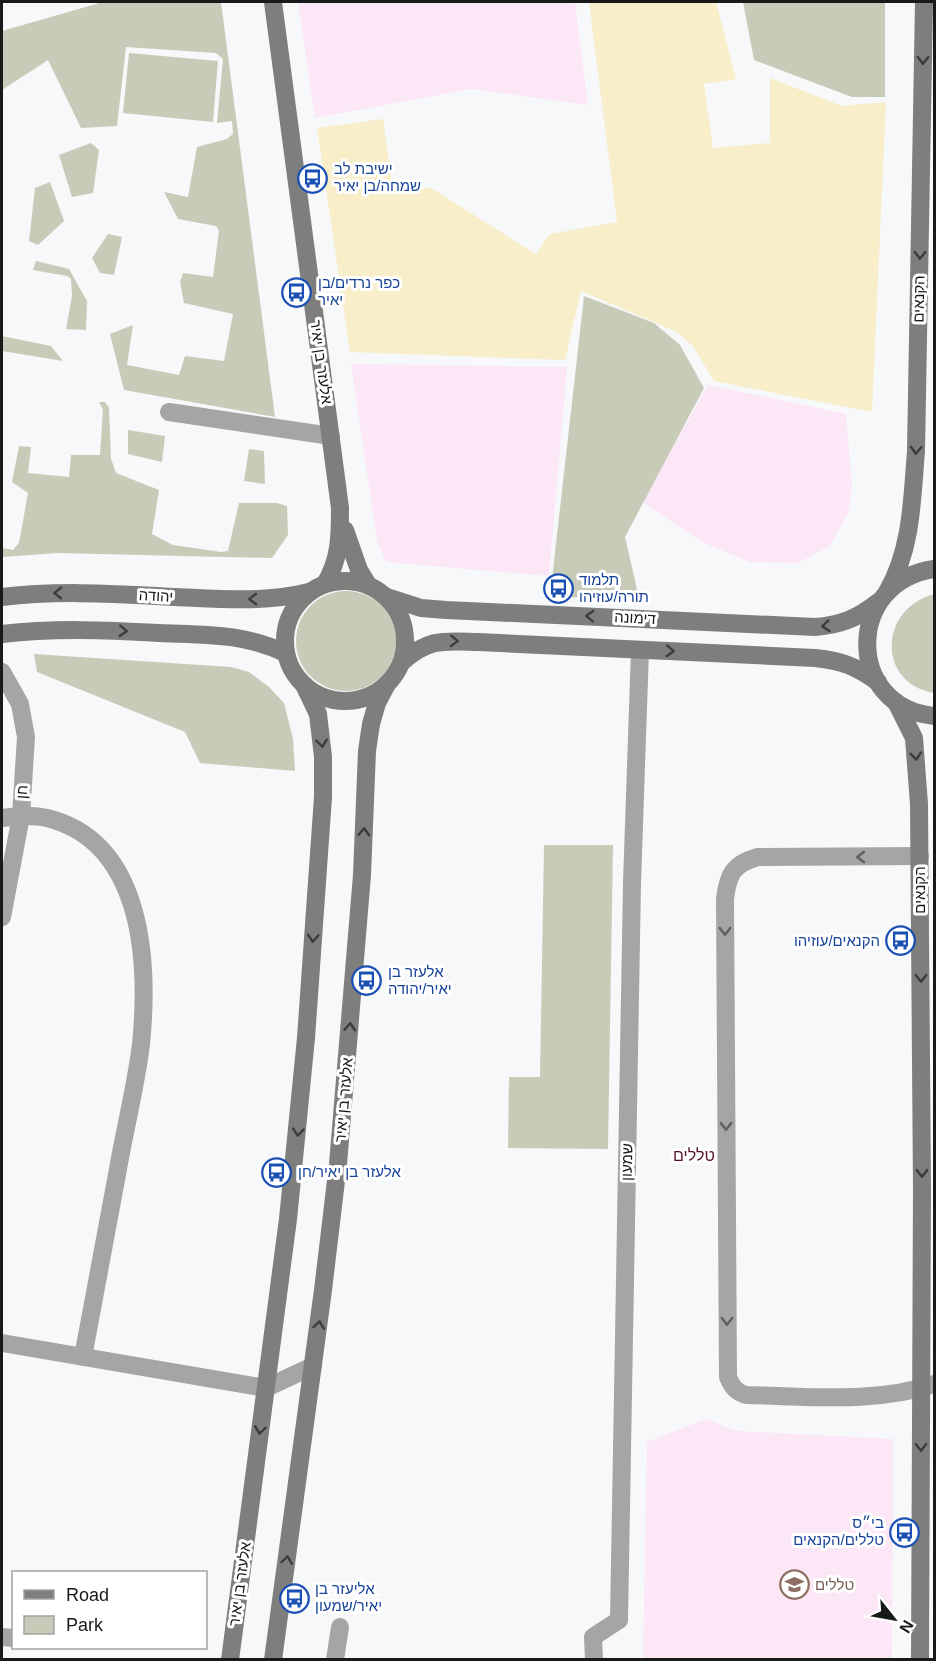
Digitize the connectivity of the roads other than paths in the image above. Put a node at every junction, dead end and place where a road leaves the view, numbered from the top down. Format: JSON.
{"nodes":[{"id":1,"x":273,"y":2,"type":"edge"},
{"id":2,"x":924,"y":2,"type":"edge"},
{"id":3,"x":169,"y":412,"type":"dead end"},
{"id":4,"x":331,"y":436,"type":"junction"},
{"id":5,"x":340,"y":508,"type":"junction"},
{"id":6,"x":934,"y":569,"type":"edge"},
{"id":7,"x":368,"y":585,"type":"junction"},
{"id":8,"x":318,"y":587,"type":"junction"},
{"id":9,"x":2,"y":597,"type":"edge"},
{"id":10,"x":387,"y":597,"type":"junction"},
{"id":11,"x":883,"y":597,"type":"junction"},
{"id":12,"x":2,"y":634,"type":"edge"},
{"id":13,"x":640,"y":650,"type":"junction"},
{"id":14,"x":285,"y":653,"type":"junction"},
{"id":15,"x":402,"y":662,"type":"junction"},
{"id":16,"x":2,"y":672,"type":"edge"},
{"id":17,"x":878,"y":682,"type":"junction"},
{"id":18,"x":387,"y":684,"type":"junction"},
{"id":19,"x":305,"y":687,"type":"junction"},
{"id":20,"x":896,"y":702,"type":"junction"},
{"id":21,"x":934,"y":716,"type":"edge"},
{"id":22,"x":21,"y":816,"type":"junction"},
{"id":23,"x":2,"y":818,"type":"edge"},
{"id":24,"x":920,"y":856,"type":"junction"},
{"id":25,"x":2,"y":917,"type":"edge"},
{"id":26,"x":2,"y":1343,"type":"edge"},
{"id":27,"x":84,"y":1357,"type":"junction"},
{"id":28,"x":313,"y":1366,"type":"junction"},
{"id":29,"x":928,"y":1386,"type":"edge"},
{"id":30,"x":266,"y":1388,"type":"junction"},
{"id":31,"x":339,"y":1627,"type":"dead end"},
{"id":32,"x":230,"y":1659,"type":"edge"},
{"id":33,"x":273,"y":1659,"type":"edge"},
{"id":34,"x":335,"y":1659,"type":"edge"},
{"id":35,"x":594,"y":1659,"type":"edge"},
{"id":36,"x":920,"y":1659,"type":"edge"}],
"edges":[{"from":1,"to":4,"type":"street","name":"אלעזר בן יאיר"},
{"from":2,"to":11,"type":"street","name":"הקנאים","one_way":true},
{"from":3,"to":4,"type":"street"},
{"from":4,"to":5,"type":"street","name":"אלעזר בן יאיר"},
{"from":5,"to":7,"type":"street","name":"אלעזר בן יאיר"},
{"from":5,"to":8,"type":"street","name":"אלעזר בן יאיר"},
{"from":6,"to":11,"type":"street","name":"דימונה"},
{"from":7,"to":8,"type":"street"},
{"from":7,"to":10,"type":"street"},
{"from":8,"to":9,"type":"street","name":"יהודה","one_way":true},
{"from":8,"to":14,"type":"street"},
{"from":11,"to":10,"type":"street","name":"דימונה","one_way":true},
{"from":10,"to":15,"type":"street"},
{"from":11,"to":17,"type":"street","name":"הקנאים"},
{"from":12,"to":14,"type":"street","one_way":true},
{"from":15,"to":13,"type":"street","name":"דימונה","one_way":true},
{"from":13,"to":17,"type":"street","name":"דימונה","one_way":true},
{"from":13,"to":35,"type":"street","name":"שמעון"},
{"from":14,"to":19,"type":"street"},
{"from":15,"to":18,"type":"street"},
{"from":16,"to":22,"type":"street","name":"חן"},
{"from":17,"to":20,"type":"street"},
{"from":18,"to":19,"type":"street"},
{"from":28,"to":18,"type":"street","name":"אלעזר בן יאיר","one_way":true},
{"from":19,"to":30,"type":"street","name":"אלעזר בן יאיר","one_way":true},
{"from":20,"to":21,"type":"street"},
{"from":20,"to":24,"type":"street","name":"הקנאים","one_way":true},
{"from":22,"to":23,"type":"street"},
{"from":22,"to":25,"type":"street","name":"חן"},
{"from":22,"to":27,"type":"street"},
{"from":24,"to":29,"type":"street","name":"הקנאים","one_way":true},
{"from":24,"to":29,"type":"street","one_way":true},
{"from":26,"to":27,"type":"street"},
{"from":27,"to":30,"type":"street"},
{"from":28,"to":30,"type":"street"},
{"from":33,"to":28,"type":"street","name":"אלעזר בן יאיר","one_way":true},
{"from":29,"to":36,"type":"street","name":"הקנאים","one_way":true},
{"from":30,"to":32,"type":"street","name":"אלעזר בן יאיר","one_way":true},
{"from":31,"to":34,"type":"street"}]}
